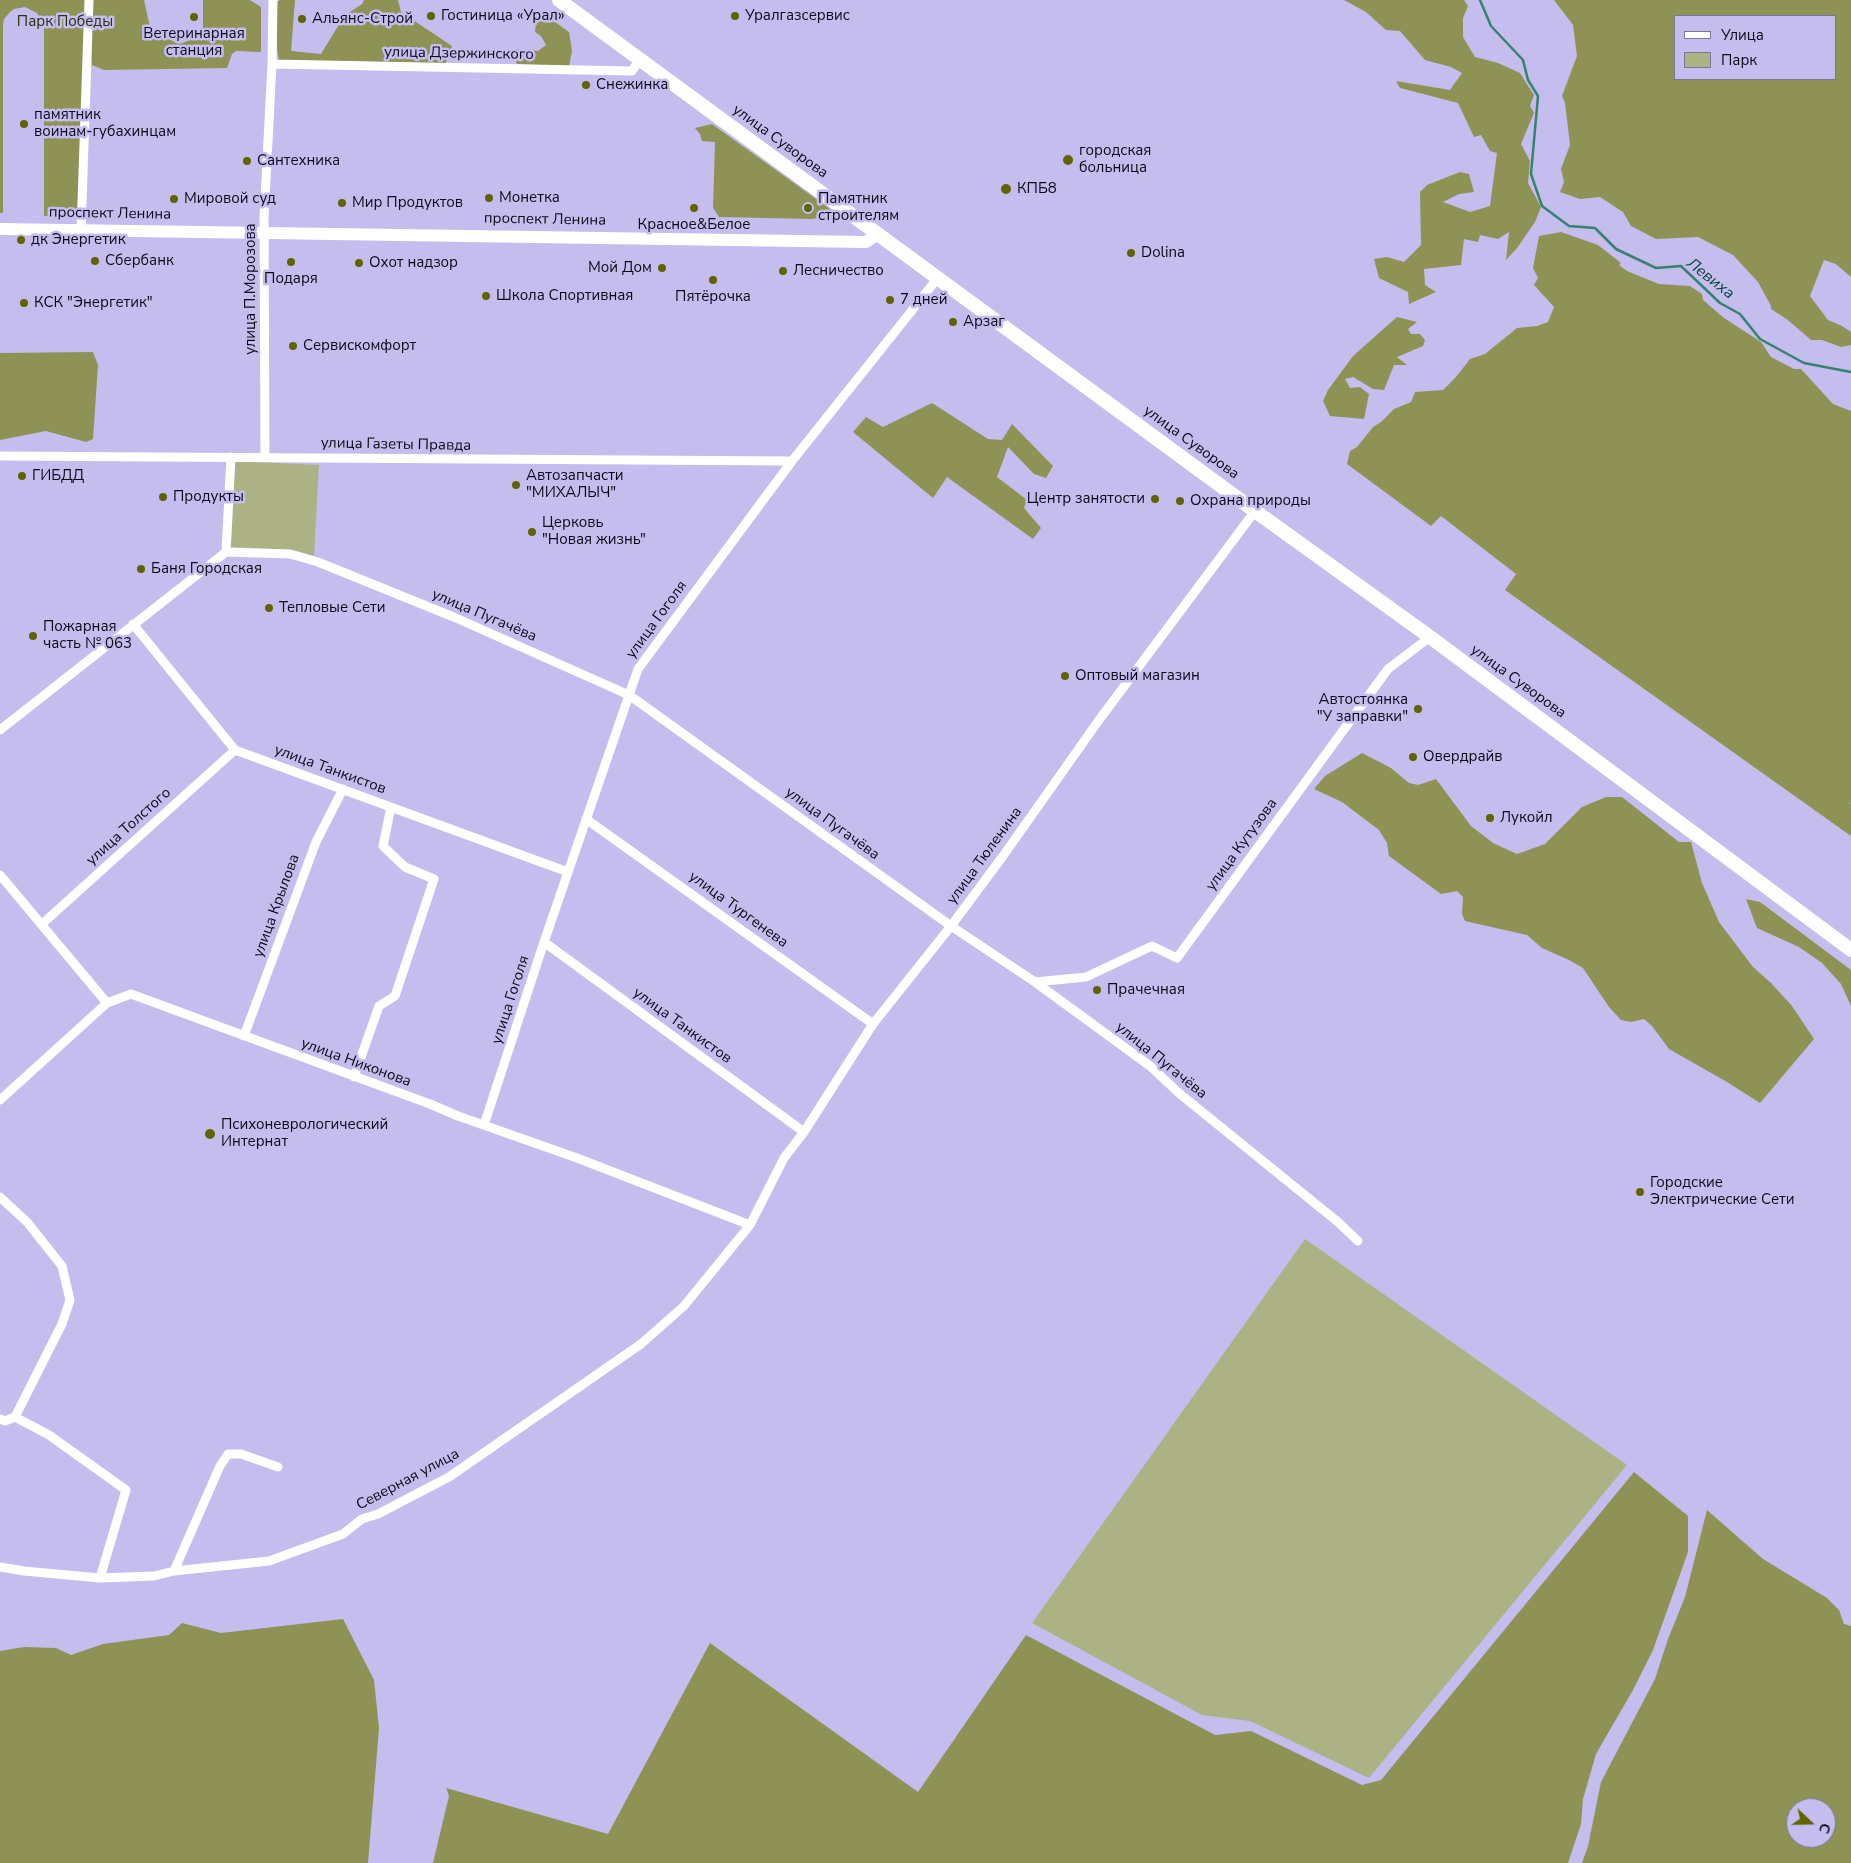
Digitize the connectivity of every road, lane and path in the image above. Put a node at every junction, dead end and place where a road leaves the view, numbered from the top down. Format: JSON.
{"nodes":[{"id":1,"x":89,"y":0,"type":"edge"},
{"id":2,"x":273,"y":0,"type":"edge"},
{"id":3,"x":560,"y":0,"type":"edge"},
{"id":4,"x":640,"y":60,"type":"junction"},
{"id":5,"x":272,"y":64,"type":"junction"},
{"id":6,"x":0,"y":229,"type":"edge"},
{"id":7,"x":82,"y":230,"type":"junction"},
{"id":8,"x":264,"y":233,"type":"junction"},
{"id":9,"x":878,"y":234,"type":"junction"},
{"id":10,"x":937,"y":279,"type":"junction"},
{"id":11,"x":0,"y":456,"type":"edge"},
{"id":12,"x":230,"y":457,"type":"junction"},
{"id":13,"x":265,"y":457,"type":"junction"},
{"id":14,"x":792,"y":461,"type":"junction"},
{"id":15,"x":1255,"y":511,"type":"junction"},
{"id":16,"x":226,"y":552,"type":"junction"},
{"id":17,"x":133,"y":624,"type":"junction"},
{"id":18,"x":1430,"y":637,"type":"junction"},
{"id":19,"x":629,"y":695,"type":"junction"},
{"id":20,"x":0,"y":730,"type":"edge"},
{"id":21,"x":235,"y":750,"type":"junction"},
{"id":22,"x":343,"y":789,"type":"junction"},
{"id":23,"x":391,"y":807,"type":"junction"},
{"id":24,"x":586,"y":819,"type":"junction"},
{"id":25,"x":568,"y":872,"type":"junction"},
{"id":26,"x":0,"y":875,"type":"edge"},
{"id":27,"x":42,"y":924,"type":"junction"},
{"id":28,"x":951,"y":926,"type":"junction"},
{"id":29,"x":544,"y":942,"type":"junction"},
{"id":30,"x":1851,"y":950,"type":"edge"},
{"id":31,"x":1035,"y":982,"type":"junction"},
{"id":32,"x":107,"y":1003,"type":"junction"},
{"id":33,"x":873,"y":1024,"type":"junction"},
{"id":34,"x":244,"y":1036,"type":"junction"},
{"id":35,"x":354,"y":1077,"type":"junction"},
{"id":36,"x":0,"y":1100,"type":"edge"},
{"id":37,"x":484,"y":1125,"type":"junction"},
{"id":38,"x":804,"y":1132,"type":"junction"},
{"id":39,"x":0,"y":1197,"type":"edge"},
{"id":40,"x":750,"y":1226,"type":"junction"},
{"id":41,"x":1358,"y":1242,"type":"dead end"},
{"id":42,"x":15,"y":1417,"type":"junction"},
{"id":43,"x":0,"y":1419,"type":"edge"},
{"id":44,"x":278,"y":1467,"type":"dead end"},
{"id":45,"x":0,"y":1567,"type":"edge"},
{"id":46,"x":174,"y":1571,"type":"junction"},
{"id":47,"x":100,"y":1578,"type":"junction"}],
"edges":[{"from":1,"to":7,"type":"street"},
{"from":2,"to":5,"type":"street","name":"улица П.Морозова"},
{"from":3,"to":4,"type":"main road","name":"улица Суворова"},
{"from":4,"to":5,"type":"street","name":"улица Дзержинского"},
{"from":4,"to":9,"type":"main road","name":"улица Суворова"},
{"from":5,"to":8,"type":"street","name":"улица П.Морозова"},
{"from":6,"to":7,"type":"main road","name":"проспект Ленина"},
{"from":7,"to":8,"type":"main road","name":"проспект Ленина"},
{"from":8,"to":9,"type":"main road","name":"проспект Ленина"},
{"from":8,"to":13,"type":"street","name":"улица П.Морозова"},
{"from":9,"to":10,"type":"main road","name":"улица Суворова"},
{"from":10,"to":14,"type":"street","name":"улица Гоголя"},
{"from":10,"to":15,"type":"main road","name":"улица Суворова"},
{"from":11,"to":12,"type":"street","name":"улица Газеты Правда"},
{"from":12,"to":13,"type":"street","name":"улица Газеты Правда"},
{"from":12,"to":16,"type":"street"},
{"from":13,"to":14,"type":"street","name":"улица Газеты Правда"},
{"from":14,"to":19,"type":"street","name":"улица Гоголя"},
{"from":15,"to":18,"type":"main road","name":"улица Суворова"},
{"from":15,"to":28,"type":"street","name":"улица Тюленина"},
{"from":16,"to":17,"type":"street"},
{"from":16,"to":19,"type":"street","name":"улица Пугачёва"},
{"from":17,"to":20,"type":"street"},
{"from":17,"to":21,"type":"street"},
{"from":18,"to":30,"type":"main road","name":"улица Суворова"},
{"from":18,"to":31,"type":"street","name":"улица Кутузова"},
{"from":19,"to":24,"type":"street","name":"улица Гоголя"},
{"from":19,"to":28,"type":"street","name":"улица Пугачёва"},
{"from":21,"to":22,"type":"street","name":"улица Танкистов"},
{"from":21,"to":27,"type":"street","name":"улица Толстого"},
{"from":22,"to":23,"type":"street","name":"улица Танкистов"},
{"from":22,"to":34,"type":"street","name":"улица Крылова"},
{"from":23,"to":25,"type":"street","name":"улица Танкистов"},
{"from":23,"to":35,"type":"street"},
{"from":24,"to":25,"type":"street","name":"улица Гоголя"},
{"from":24,"to":33,"type":"street","name":"улица Тургенева"},
{"from":25,"to":29,"type":"street","name":"улица Гоголя"},
{"from":26,"to":27,"type":"street"},
{"from":27,"to":32,"type":"street"},
{"from":28,"to":31,"type":"street","name":"улица Пугачёва"},
{"from":28,"to":33,"type":"street","name":"улица Тюленина"},
{"from":29,"to":37,"type":"street","name":"улица Гоголя"},
{"from":29,"to":38,"type":"street","name":"улица Танкистов"},
{"from":31,"to":41,"type":"street","name":"улица Пугачёва"},
{"from":32,"to":34,"type":"street","name":"улица Никонова"},
{"from":32,"to":36,"type":"street"},
{"from":33,"to":38,"type":"street","name":"улица Тюленина"},
{"from":34,"to":35,"type":"street","name":"улица Никонова"},
{"from":35,"to":37,"type":"street","name":"улица Никонова"},
{"from":37,"to":40,"type":"street","name":"улица Никонова"},
{"from":38,"to":40,"type":"street","name":"улица Тюленина"},
{"from":39,"to":42,"type":"street"},
{"from":40,"to":46,"type":"street","name":"Северная улица"},
{"from":42,"to":43,"type":"street"},
{"from":42,"to":47,"type":"street"},
{"from":44,"to":46,"type":"street"},
{"from":45,"to":47,"type":"street","name":"Северная улица"},
{"from":46,"to":47,"type":"street","name":"Северная улица"}]}
